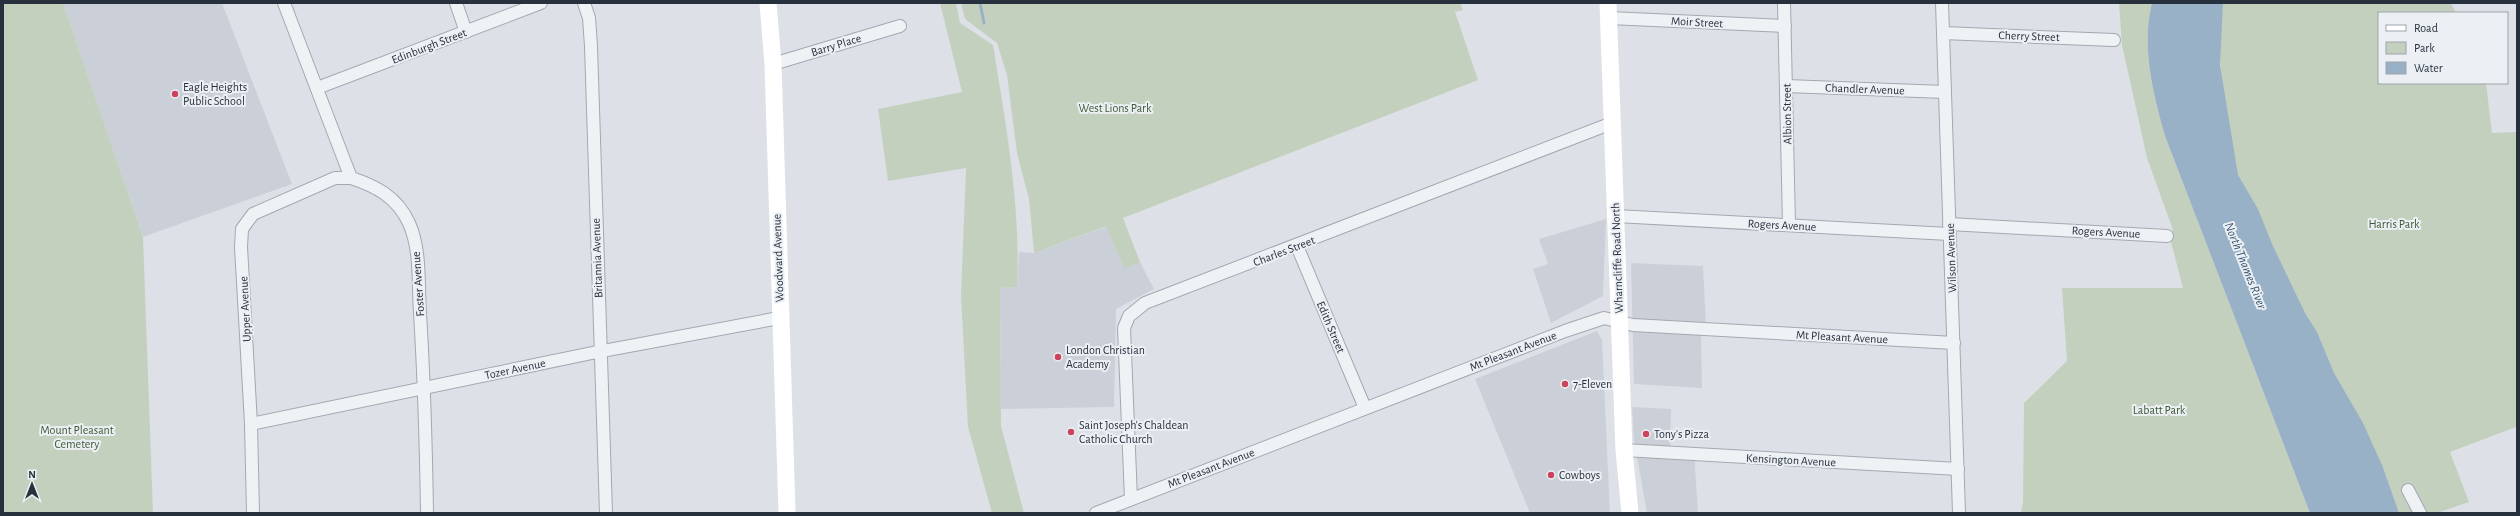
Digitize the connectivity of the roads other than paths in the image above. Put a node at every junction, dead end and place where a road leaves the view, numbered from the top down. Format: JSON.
{"nodes":[{"id":1,"x":284,"y":3,"type":"edge"},
{"id":2,"x":456,"y":3,"type":"edge"},
{"id":3,"x":541,"y":3,"type":"edge"},
{"id":4,"x":584,"y":3,"type":"edge"},
{"id":5,"x":768,"y":3,"type":"edge"},
{"id":6,"x":1784,"y":3,"type":"edge"},
{"id":7,"x":1942,"y":3,"type":"edge"},
{"id":8,"x":1608,"y":10,"type":"edge"},
{"id":9,"x":900,"y":26,"type":"dead end"},
{"id":10,"x":1785,"y":26,"type":"junction"},
{"id":11,"x":466,"y":32,"type":"junction"},
{"id":12,"x":1943,"y":33,"type":"junction"},
{"id":13,"x":2114,"y":40,"type":"dead end"},
{"id":14,"x":773,"y":64,"type":"junction"},
{"id":15,"x":1786,"y":86,"type":"junction"},
{"id":16,"x":317,"y":88,"type":"junction"},
{"id":17,"x":1945,"y":92,"type":"junction"},
{"id":18,"x":1612,"y":124,"type":"junction"},
{"id":19,"x":351,"y":178,"type":"junction"},
{"id":20,"x":1616,"y":216,"type":"junction"},
{"id":21,"x":1789,"y":226,"type":"junction"},
{"id":22,"x":1949,"y":229,"type":"junction"},
{"id":23,"x":2167,"y":236,"type":"dead end"},
{"id":24,"x":1297,"y":246,"type":"junction"},
{"id":25,"x":780,"y":318,"type":"junction"},
{"id":26,"x":1619,"y":320,"type":"junction"},
{"id":27,"x":1954,"y":343,"type":"junction"},
{"id":28,"x":600,"y":352,"type":"junction"},
{"id":29,"x":424,"y":388,"type":"junction"},
{"id":30,"x":1365,"y":408,"type":"junction"},
{"id":31,"x":251,"y":424,"type":"junction"},
{"id":32,"x":1624,"y":450,"type":"junction"},
{"id":33,"x":1958,"y":469,"type":"junction"},
{"id":34,"x":2408,"y":490,"type":"dead end"},
{"id":35,"x":1131,"y":499,"type":"junction"},
{"id":36,"x":253,"y":513,"type":"edge"},
{"id":37,"x":427,"y":513,"type":"edge"},
{"id":38,"x":606,"y":513,"type":"edge"},
{"id":39,"x":787,"y":513,"type":"edge"},
{"id":40,"x":1096,"y":513,"type":"edge"},
{"id":41,"x":1630,"y":513,"type":"edge"},
{"id":42,"x":1959,"y":513,"type":"edge"},
{"id":43,"x":2420,"y":513,"type":"edge"}],
"edges":[{"from":1,"to":16,"type":"street"},
{"from":2,"to":11,"type":"street"},
{"from":3,"to":11,"type":"street","name":"Edinburgh Street"},
{"from":4,"to":28,"type":"street","name":"Britannia Avenue"},
{"from":5,"to":14,"type":"street","name":"Woodward Avenue"},
{"from":6,"to":10,"type":"street","name":"Albion Street"},
{"from":7,"to":12,"type":"street","name":"Wilson Avenue"},
{"from":8,"to":10,"type":"street","name":"Moir Street"},
{"from":8,"to":18,"type":"street","name":"Wharncliffe Road North"},
{"from":9,"to":14,"type":"street","name":"Barry Place"},
{"from":10,"to":15,"type":"street","name":"Albion Street"},
{"from":11,"to":16,"type":"street","name":"Edinburgh Street"},
{"from":12,"to":13,"type":"street","name":"Cherry Street"},
{"from":12,"to":17,"type":"street","name":"Wilson Avenue"},
{"from":14,"to":25,"type":"street","name":"Woodward Avenue"},
{"from":15,"to":17,"type":"street","name":"Chandler Avenue"},
{"from":15,"to":21,"type":"street","name":"Albion Street"},
{"from":16,"to":19,"type":"street"},
{"from":17,"to":22,"type":"street","name":"Wilson Avenue"},
{"from":18,"to":20,"type":"street","name":"Wharncliffe Road North"},
{"from":18,"to":24,"type":"street","name":"Charles Street"},
{"from":19,"to":29,"type":"street","name":"Foster Avenue"},
{"from":19,"to":31,"type":"street","name":"Upper Avenue"},
{"from":20,"to":21,"type":"street","name":"Rogers Avenue"},
{"from":20,"to":26,"type":"street","name":"Wharncliffe Road North"},
{"from":21,"to":22,"type":"street","name":"Rogers Avenue"},
{"from":22,"to":23,"type":"street","name":"Rogers Avenue"},
{"from":22,"to":27,"type":"street","name":"Wilson Avenue"},
{"from":24,"to":30,"type":"street","name":"Edith Street"},
{"from":24,"to":35,"type":"street","name":"Charles Street"},
{"from":25,"to":28,"type":"street","name":"Tozer Avenue"},
{"from":25,"to":39,"type":"street","name":"Woodward Avenue"},
{"from":26,"to":27,"type":"street","name":"Mt Pleasant Avenue"},
{"from":26,"to":30,"type":"street","name":"Mt Pleasant Avenue"},
{"from":26,"to":32,"type":"street","name":"Wharncliffe Road North"},
{"from":27,"to":33,"type":"street","name":"Wilson Avenue"},
{"from":28,"to":29,"type":"street","name":"Tozer Avenue"},
{"from":28,"to":38,"type":"street","name":"Britannia Avenue"},
{"from":29,"to":31,"type":"street","name":"Tozer Avenue"},
{"from":29,"to":37,"type":"street","name":"Foster Avenue"},
{"from":30,"to":35,"type":"street","name":"Mt Pleasant Avenue"},
{"from":31,"to":36,"type":"street","name":"Upper Avenue"},
{"from":32,"to":33,"type":"street","name":"Kensington Avenue"},
{"from":32,"to":41,"type":"street","name":"Wharncliffe Road North"},
{"from":33,"to":42,"type":"street","name":"Wilson Avenue"},
{"from":34,"to":43,"type":"street"},
{"from":35,"to":40,"type":"street","name":"Mt Pleasant Avenue"}]}
